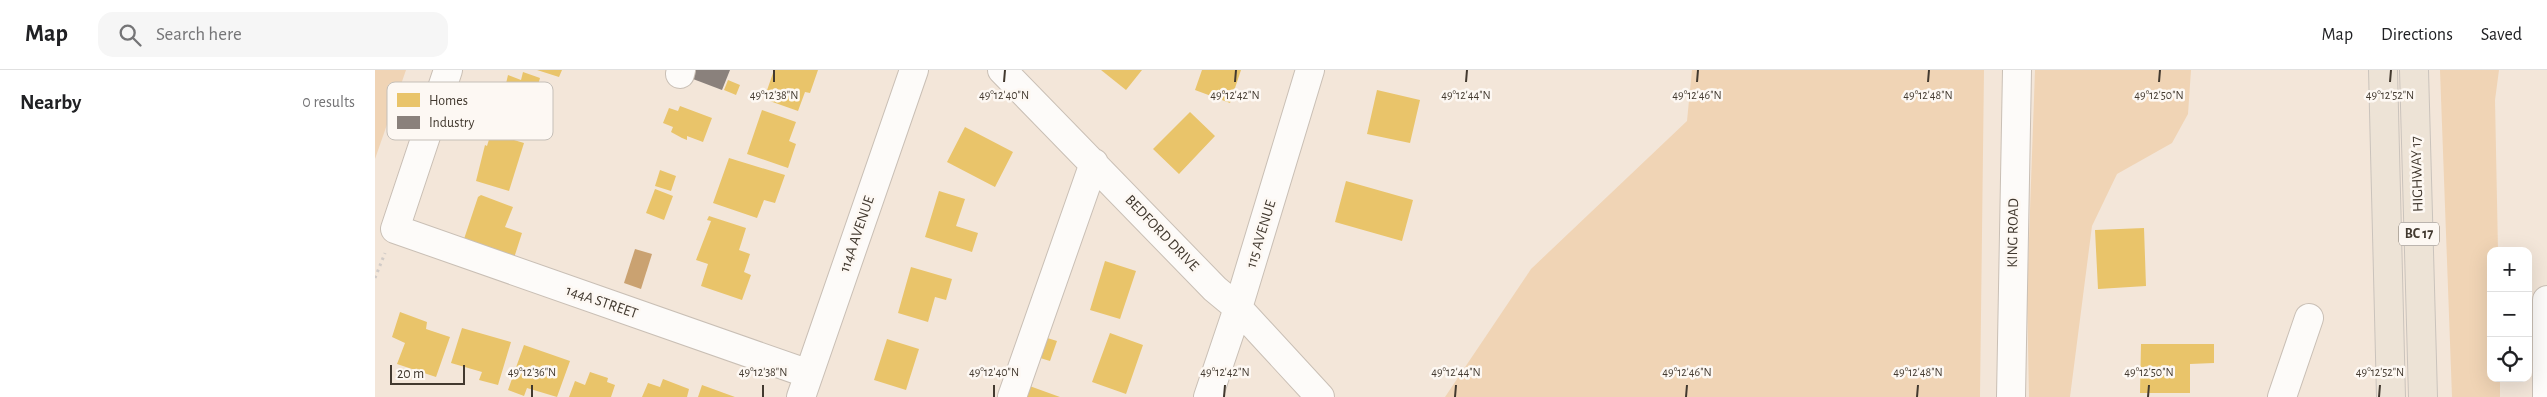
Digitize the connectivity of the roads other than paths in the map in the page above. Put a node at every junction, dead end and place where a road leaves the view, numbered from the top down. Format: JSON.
{"nodes":[{"id":1,"x":448,"y":70,"type":"edge"},
{"id":2,"x":914,"y":70,"type":"edge"},
{"id":3,"x":1002,"y":70,"type":"edge"},
{"id":4,"x":1311,"y":70,"type":"edge"},
{"id":5,"x":2017,"y":70,"type":"edge"},
{"id":6,"x":2383,"y":70,"type":"edge"},
{"id":7,"x":2414,"y":70,"type":"edge"},
{"id":8,"x":444,"y":82,"type":"edge"},
{"id":9,"x":424,"y":140,"type":"edge"},
{"id":10,"x":1093,"y":163,"type":"junction"},
{"id":11,"x":2547,"y":300,"type":"edge"},
{"id":12,"x":1238,"y":308,"type":"junction"},
{"id":13,"x":2309,"y":318,"type":"dead end"},
{"id":14,"x":805,"y":385,"type":"edge"},
{"id":15,"x":1012,"y":397,"type":"edge"},
{"id":16,"x":1208,"y":397,"type":"edge"},
{"id":17,"x":1320,"y":397,"type":"edge"},
{"id":18,"x":2011,"y":397,"type":"edge"},
{"id":19,"x":2283,"y":397,"type":"edge"},
{"id":20,"x":2391,"y":397,"type":"edge"},
{"id":21,"x":2423,"y":397,"type":"edge"},
{"id":22,"x":2547,"y":397,"type":"edge"}],
"edges":[{"from":1,"to":8,"type":"street","name":"144A STREET"},
{"from":2,"to":14,"type":"street","name":"114A AVENUE"},
{"from":3,"to":10,"type":"street","name":"BEDFORD DRIVE"},
{"from":4,"to":12,"type":"street","name":"115 AVENUE"},
{"from":5,"to":18,"type":"street","name":"KING ROAD"},
{"from":6,"to":20,"type":"highway","name":"HIGHWAY 17","number":"BC 17"},
{"from":7,"to":21,"type":"highway","name":"HIGHWAY 17","number":"BC 17"},
{"from":9,"to":14,"type":"street","name":"144A STREET"},
{"from":10,"to":12,"type":"street","name":"BEDFORD DRIVE"},
{"from":10,"to":15,"type":"street"},
{"from":11,"to":22,"type":"street"},
{"from":12,"to":16,"type":"street","name":"115 AVENUE"},
{"from":12,"to":17,"type":"street","name":"BEDFORD DRIVE"},
{"from":13,"to":19,"type":"street"}]}
